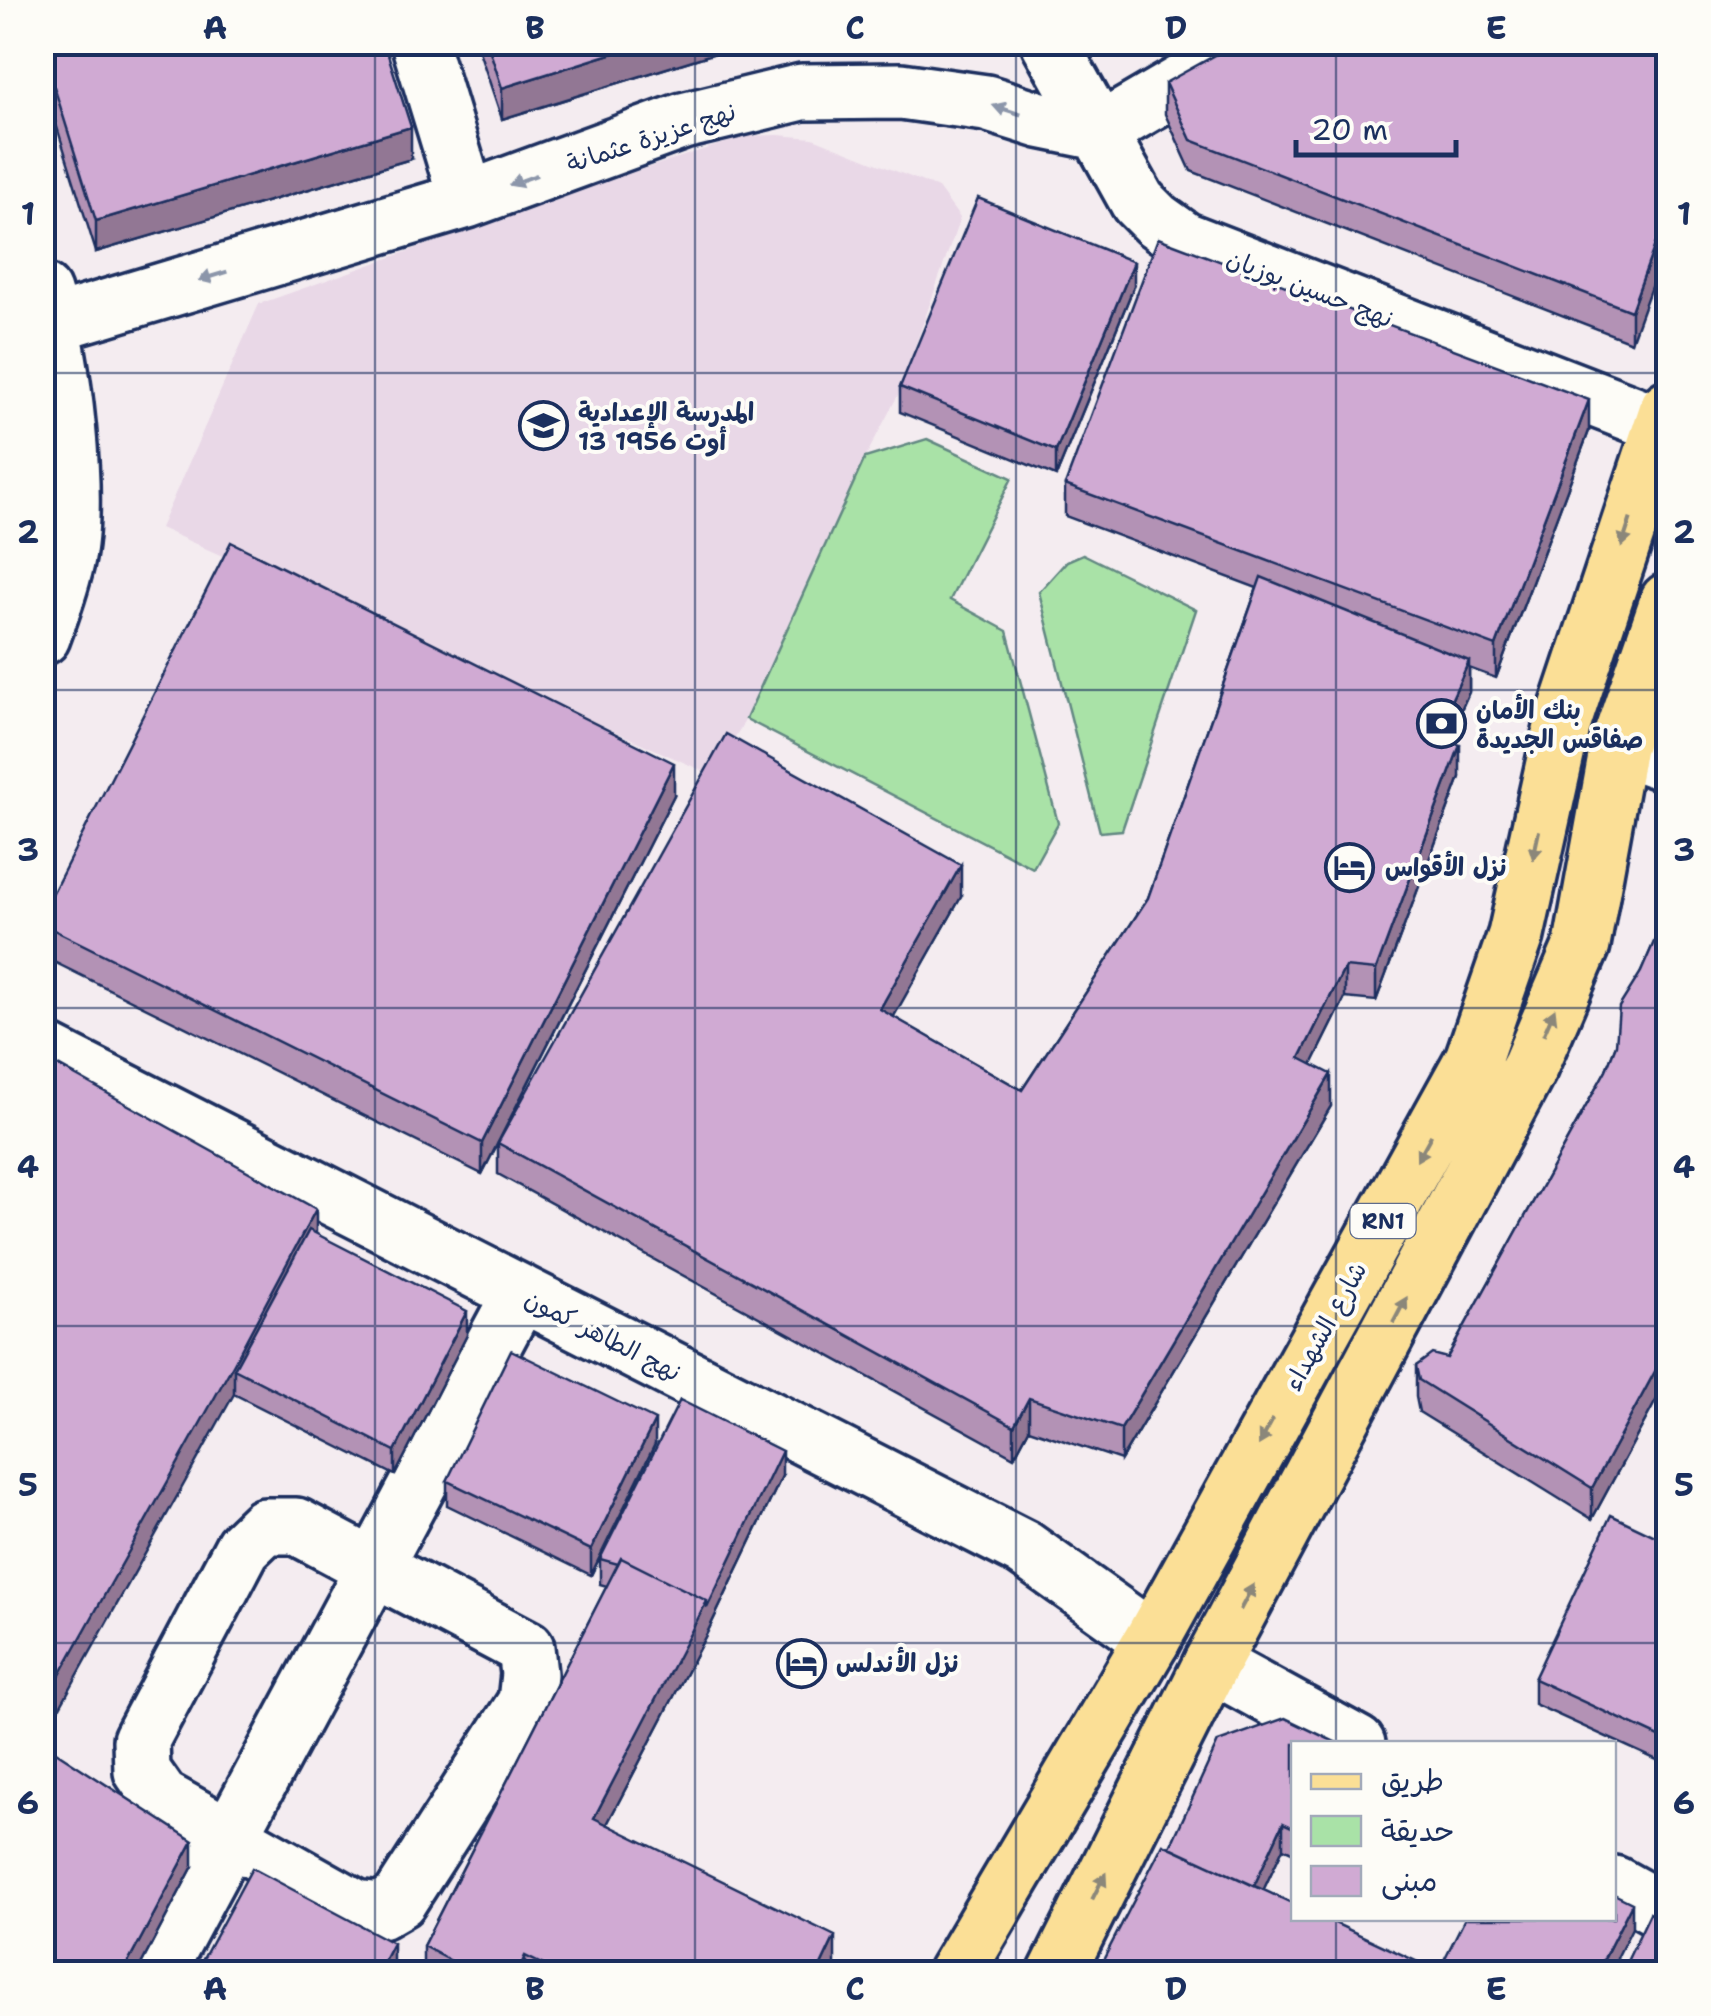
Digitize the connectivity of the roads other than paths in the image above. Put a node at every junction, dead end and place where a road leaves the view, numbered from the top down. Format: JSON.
{"nodes":[{"id":1,"x":419,"y":42,"type":"edge"},
{"id":2,"x":1048,"y":42,"type":"edge"},
{"id":3,"x":1253,"y":42,"type":"edge"},
{"id":4,"x":1099,"y":132,"type":"junction"},
{"id":5,"x":467,"y":200,"type":"junction"},
{"id":6,"x":46,"y":314,"type":"edge"},
{"id":7,"x":1666,"y":416,"type":"edge"},
{"id":8,"x":1668,"y":601,"type":"edge"},
{"id":9,"x":42,"y":637,"type":"edge"},
{"id":10,"x":1618,"y":746,"type":"junction"},
{"id":11,"x":1668,"y":764,"type":"edge"},
{"id":12,"x":42,"y":1050,"type":"edge"},
{"id":13,"x":521,"y":1293,"type":"junction"},
{"id":14,"x":373,"y":1569,"type":"junction"},
{"id":15,"x":1152,"y":1640,"type":"junction"},
{"id":16,"x":1211,"y":1664,"type":"junction"},
{"id":17,"x":1352,"y":1741,"type":"edge"},
{"id":18,"x":230,"y":1837,"type":"junction"},
{"id":19,"x":1616,"y":1885,"type":"edge"},
{"id":20,"x":1668,"y":1914,"type":"edge"},
{"id":21,"x":156,"y":1974,"type":"edge"},
{"id":22,"x":955,"y":1974,"type":"edge"},
{"id":23,"x":1056,"y":1974,"type":"edge"}],
"edges":[{"from":1,"to":5,"type":"street"},
{"from":2,"to":4,"type":"street","name":"نهج حسين بوزيان"},
{"from":3,"to":4,"type":"street"},
{"from":4,"to":5,"type":"street","name":"نهج عزيزة عثمانة","one_way":true},
{"from":4,"to":7,"type":"street","name":"نهج حسين بوزيان"},
{"from":5,"to":6,"type":"street","name":"نهج عزيزة عثمانة","one_way":true},
{"from":6,"to":9,"type":"street"},
{"from":7,"to":15,"type":"main road","name":"شارع الشهداء","number":"RN1","one_way":true},
{"from":8,"to":10,"type":"main road","number":"RN1"},
{"from":10,"to":11,"type":"street"},
{"from":16,"to":10,"type":"main road","number":"RN1","one_way":true},
{"from":12,"to":13,"type":"street","name":"نهج الطاهر كمون"},
{"from":13,"to":14,"type":"street"},
{"from":13,"to":15,"type":"street","name":"نهج الطاهر كمون"},
{"from":14,"to":18,"type":"street"},
{"from":14,"to":18,"type":"street"},
{"from":14,"to":18,"type":"street"},
{"from":15,"to":22,"type":"main road","name":"شارع الشهداء","number":"RN1"},
{"from":16,"to":17,"type":"street"},
{"from":23,"to":16,"type":"main road","number":"RN1","one_way":true},
{"from":18,"to":21,"type":"street"},
{"from":19,"to":20,"type":"street"}]}
